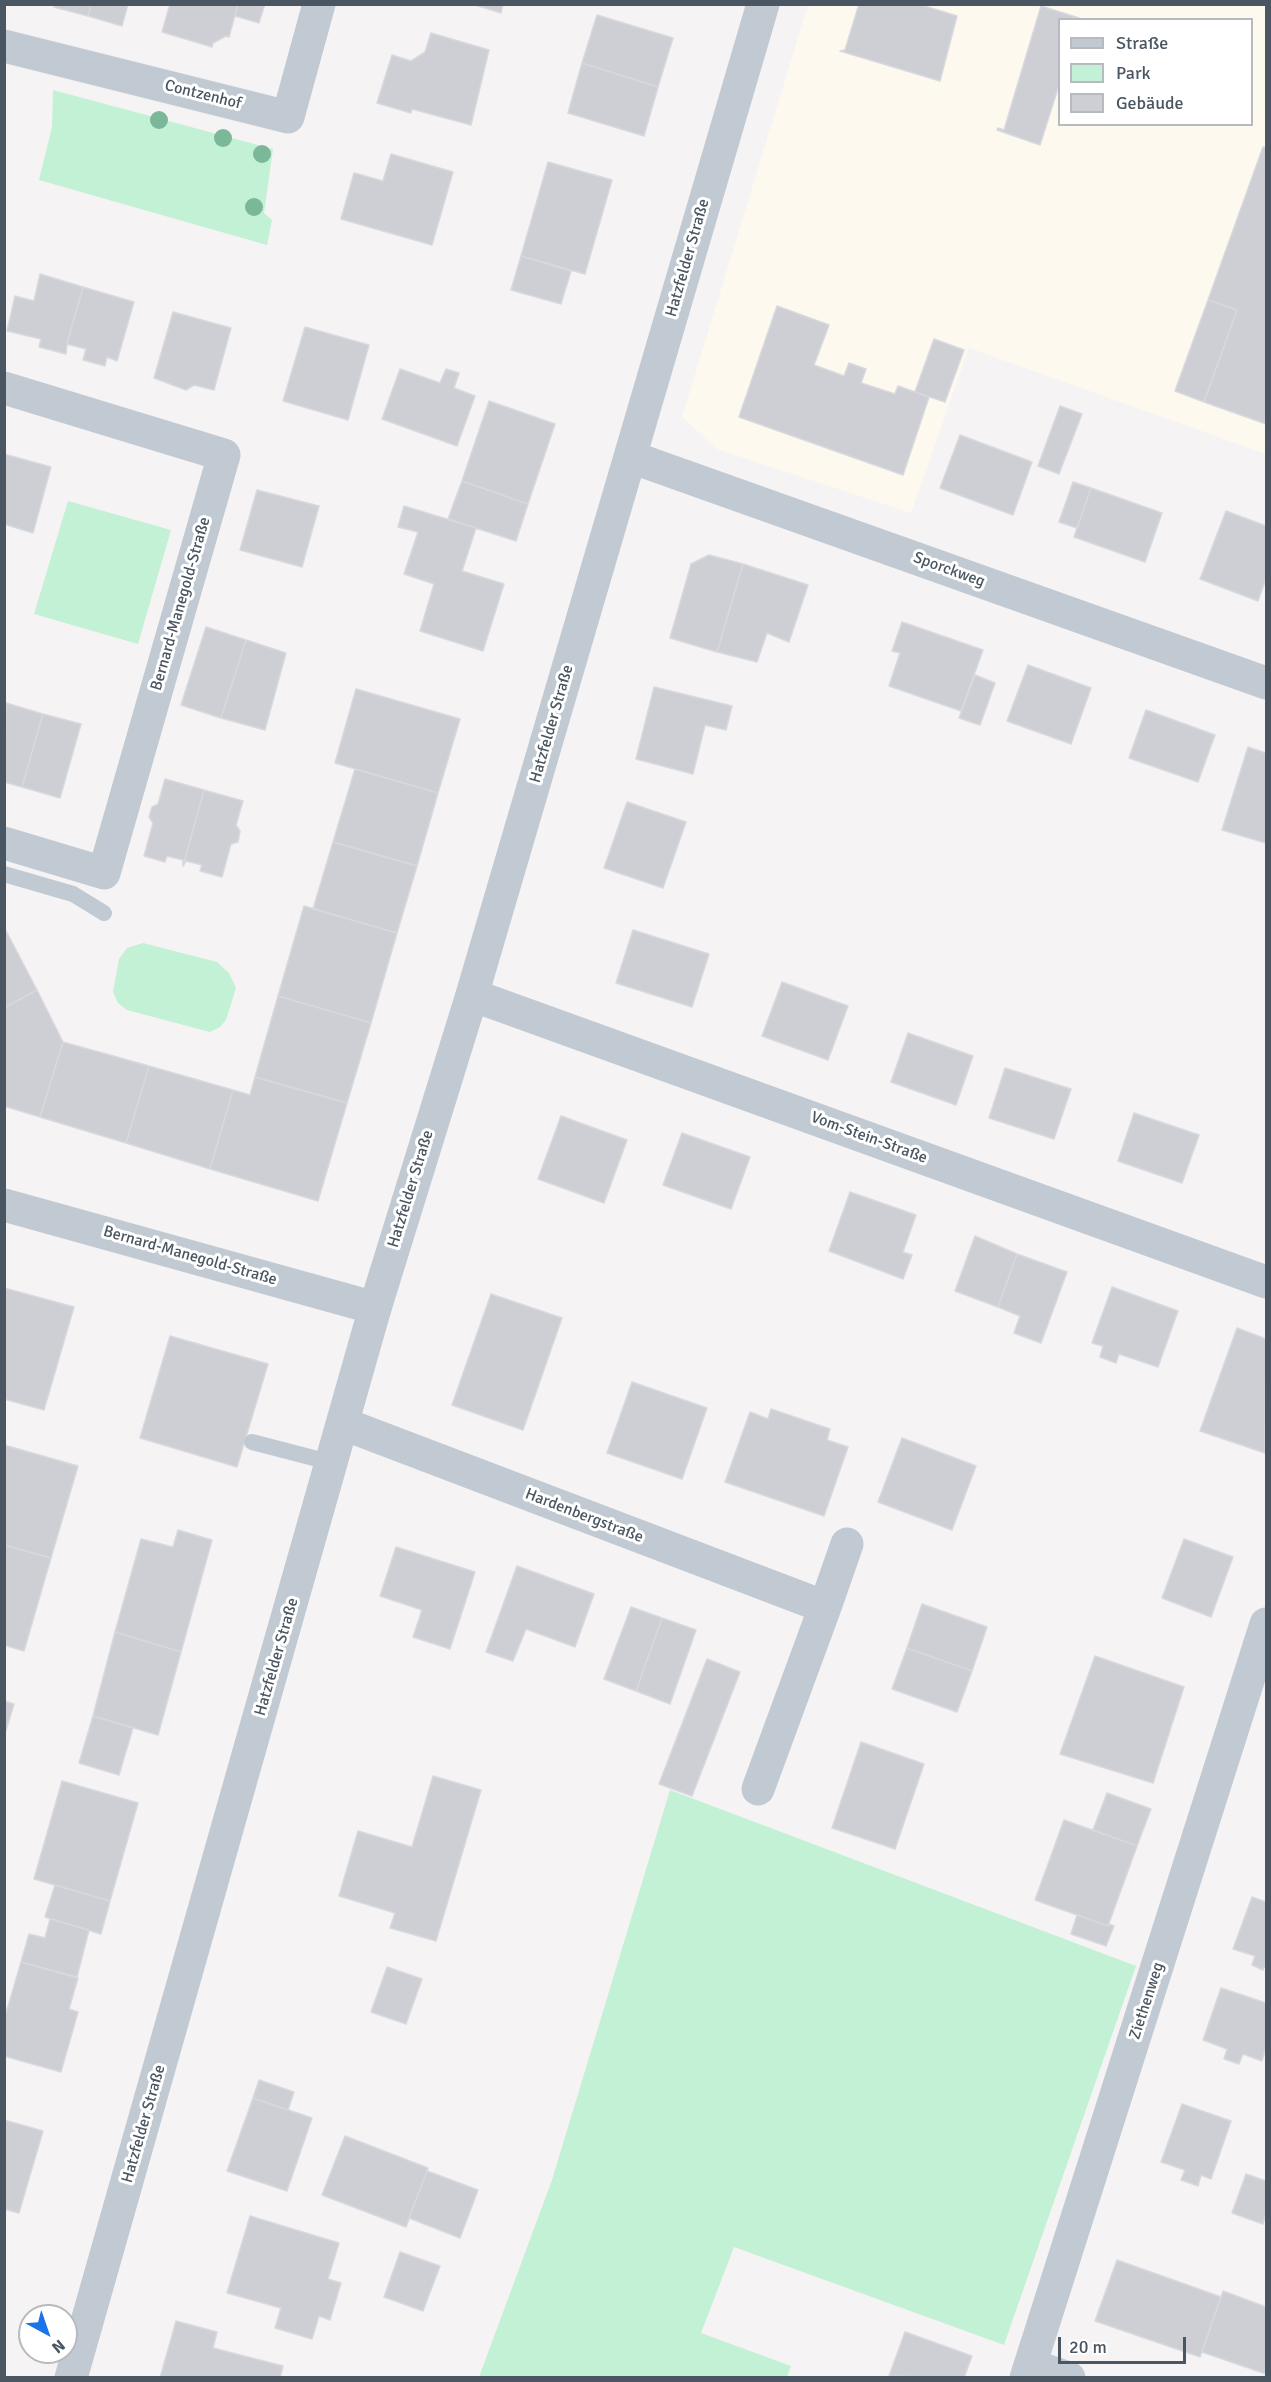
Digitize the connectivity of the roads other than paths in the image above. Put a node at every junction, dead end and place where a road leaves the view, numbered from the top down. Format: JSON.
{"nodes":[{"id":1,"x":319,"y":4,"type":"edge"},
{"id":2,"x":762,"y":4,"type":"edge"},
{"id":3,"x":4,"y":46,"type":"edge"},
{"id":4,"x":4,"y":388,"type":"edge"},
{"id":5,"x":631,"y":457,"type":"junction"},
{"id":6,"x":1266,"y":683,"type":"edge"},
{"id":7,"x":4,"y":843,"type":"edge"},
{"id":8,"x":4,"y":874,"type":"edge"},
{"id":9,"x":104,"y":913,"type":"dead end"},
{"id":10,"x":472,"y":994,"type":"junction"},
{"id":11,"x":4,"y":1205,"type":"edge"},
{"id":12,"x":1266,"y":1282,"type":"edge"},
{"id":13,"x":375,"y":1308,"type":"junction"},
{"id":14,"x":344,"y":1424,"type":"junction"},
{"id":15,"x":252,"y":1442,"type":"dead end"},
{"id":16,"x":333,"y":1463,"type":"junction"},
{"id":17,"x":847,"y":1544,"type":"dead end"},
{"id":18,"x":825,"y":1607,"type":"junction"},
{"id":19,"x":1266,"y":1624,"type":"edge"},
{"id":20,"x":758,"y":1789,"type":"dead end"},
{"id":21,"x":1029,"y":2371,"type":"edge"},
{"id":22,"x":71,"y":2378,"type":"edge"},
{"id":23,"x":1069,"y":2378,"type":"edge"}],
"edges":[{"from":1,"to":3,"type":"street","name":"Contzenhof"},
{"from":2,"to":5,"type":"street","name":"Hatzfelder Straße"},
{"from":4,"to":7,"type":"street","name":"Bernard-Manegold-Straße"},
{"from":5,"to":6,"type":"street","name":"Sporckweg"},
{"from":5,"to":10,"type":"street","name":"Hatzfelder Straße"},
{"from":8,"to":9,"type":"lane"},
{"from":10,"to":12,"type":"street","name":"Vom-Stein-Straße"},
{"from":10,"to":13,"type":"street","name":"Hatzfelder Straße"},
{"from":11,"to":13,"type":"street","name":"Bernard-Manegold-Straße"},
{"from":13,"to":14,"type":"street","name":"Hatzfelder Straße"},
{"from":14,"to":16,"type":"street","name":"Hatzfelder Straße"},
{"from":14,"to":18,"type":"street","name":"Hardenbergstraße"},
{"from":15,"to":16,"type":"lane"},
{"from":16,"to":22,"type":"street","name":"Hatzfelder Straße"},
{"from":17,"to":18,"type":"street"},
{"from":18,"to":20,"type":"street"},
{"from":19,"to":21,"type":"street","name":"Ziethenweg"},
{"from":21,"to":23,"type":"street"}]}
